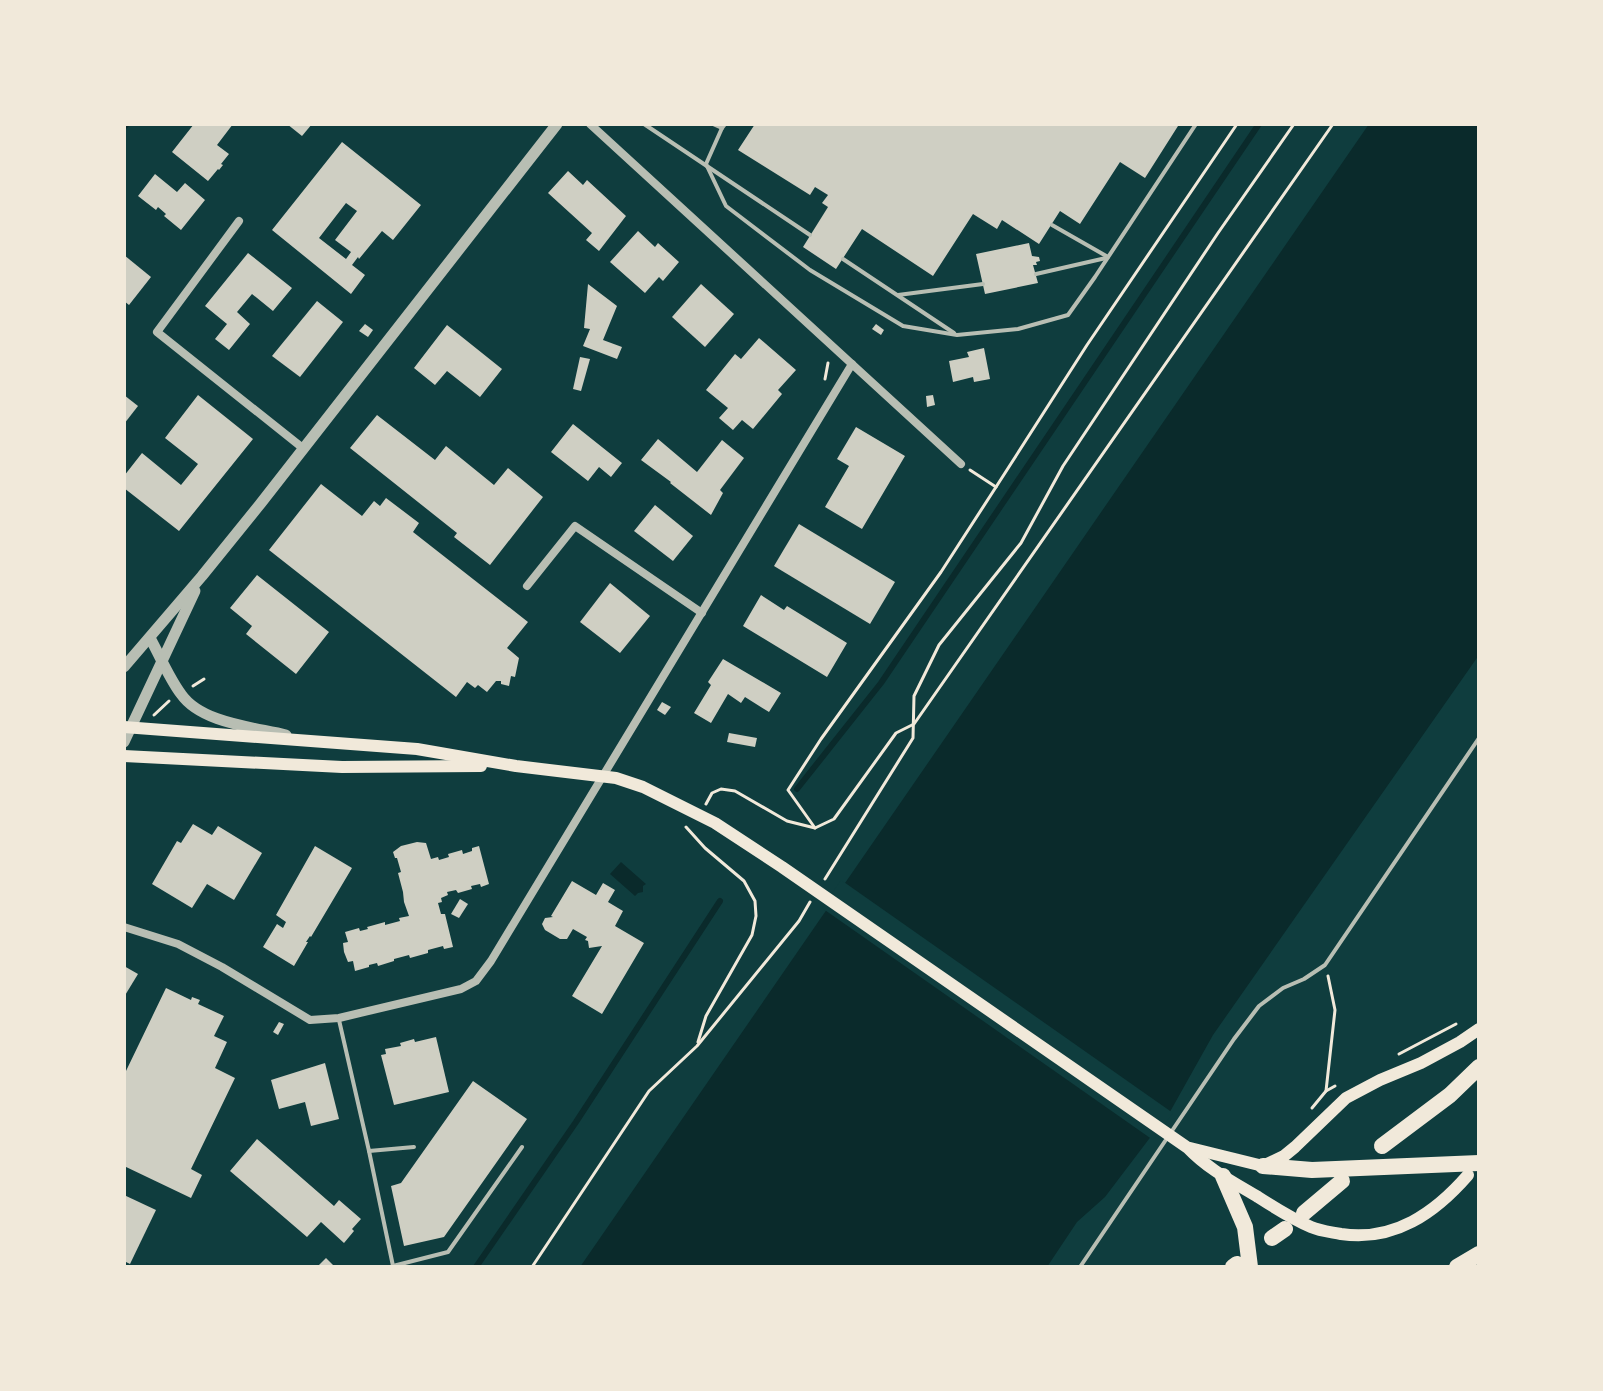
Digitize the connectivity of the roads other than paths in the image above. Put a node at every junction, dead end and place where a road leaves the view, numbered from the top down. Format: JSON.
{"nodes":[{"id":1,"x":557,"y":124,"type":"edge"},
{"id":2,"x":590,"y":124,"type":"edge"},
{"id":3,"x":644,"y":124,"type":"edge"},
{"id":4,"x":713,"y":124,"type":"edge"},
{"id":5,"x":1196,"y":124,"type":"edge"},
{"id":6,"x":724,"y":126,"type":"edge"},
{"id":7,"x":706,"y":164,"type":"junction"},
{"id":8,"x":239,"y":221,"type":"dead end"},
{"id":9,"x":1052,"y":225,"type":"dead end"},
{"id":10,"x":810,"y":235,"type":"dead end"},
{"id":11,"x":1108,"y":257,"type":"junction"},
{"id":12,"x":843,"y":259,"type":"dead end"},
{"id":13,"x":1036,"y":274,"type":"dead end"},
{"id":14,"x":983,"y":284,"type":"dead end"},
{"id":15,"x":896,"y":295,"type":"junction"},
{"id":16,"x":957,"y":335,"type":"junction"},
{"id":17,"x":852,"y":364,"type":"junction"},
{"id":18,"x":304,"y":449,"type":"junction"},
{"id":19,"x":961,"y":464,"type":"road end"},
{"id":20,"x":202,"y":576,"type":"junction"},
{"id":21,"x":527,"y":586,"type":"dead end"},
{"id":22,"x":702,"y":613,"type":"junction"},
{"id":23,"x":150,"y":638,"type":"junction"},
{"id":24,"x":163,"y":661,"type":"junction"},
{"id":25,"x":124,"y":667,"type":"edge"},
{"id":26,"x":128,"y":728,"type":"edge"},
{"id":27,"x":1479,"y":738,"type":"edge"},
{"id":28,"x":124,"y":742,"type":"edge"},
{"id":29,"x":316,"y":742,"type":"junction"},
{"id":30,"x":124,"y":756,"type":"edge"},
{"id":31,"x":516,"y":766,"type":"junction"},
{"id":32,"x":124,"y":927,"type":"edge"},
{"id":33,"x":339,"y":1018,"type":"junction"},
{"id":34,"x":1479,"y":1029,"type":"edge"},
{"id":35,"x":1479,"y":1067,"type":"edge"},
{"id":36,"x":1382,"y":1146,"type":"dead end"},
{"id":37,"x":414,"y":1147,"type":"dead end"},
{"id":38,"x":522,"y":1147,"type":"dead end"},
{"id":39,"x":1188,"y":1148,"type":"junction"},
{"id":40,"x":369,"y":1151,"type":"junction"},
{"id":41,"x":1263,"y":1166,"type":"junction"},
{"id":42,"x":1473,"y":1169,"type":"edge"},
{"id":43,"x":1223,"y":1176,"type":"junction"},
{"id":44,"x":1342,"y":1181,"type":"dead end"},
{"id":45,"x":1304,"y":1213,"type":"dead end"},
{"id":46,"x":1479,"y":1254,"type":"edge"},
{"id":47,"x":1240,"y":1266,"type":"edge"},
{"id":48,"x":1080,"y":1267,"type":"edge"},
{"id":49,"x":1457,"y":1267,"type":"edge"}],
"edges":[{"from":1,"to":18,"type":"street"},
{"from":2,"to":17,"type":"street"},
{"from":3,"to":7,"type":"lane"},
{"from":4,"to":6,"type":"lane"},
{"from":5,"to":11,"type":"lane"},
{"from":6,"to":7,"type":"lane"},
{"from":7,"to":10,"type":"lane"},
{"from":7,"to":16,"type":"lane"},
{"from":8,"to":18,"type":"street"},
{"from":9,"to":11,"type":"lane"},
{"from":11,"to":13,"type":"lane"},
{"from":11,"to":16,"type":"lane"},
{"from":12,"to":15,"type":"lane"},
{"from":14,"to":15,"type":"lane"},
{"from":15,"to":16,"type":"lane"},
{"from":17,"to":19,"type":"street"},
{"from":17,"to":22,"type":"street"},
{"from":18,"to":20,"type":"street"},
{"from":20,"to":23,"type":"street"},
{"from":20,"to":24,"type":"street"},
{"from":21,"to":22,"type":"street"},
{"from":22,"to":33,"type":"street"},
{"from":23,"to":24,"type":"street"},
{"from":23,"to":25,"type":"street"},
{"from":24,"to":26,"type":"street"},
{"from":24,"to":29,"type":"street"},
{"from":26,"to":28,"type":"street"},
{"from":26,"to":29,"type":"main road"},
{"from":27,"to":48,"type":"lane"},
{"from":29,"to":31,"type":"main road"},
{"from":30,"to":31,"type":"main road"},
{"from":31,"to":39,"type":"main road"},
{"from":32,"to":33,"type":"street"},
{"from":33,"to":40,"type":"lane"},
{"from":34,"to":41,"type":"main road"},
{"from":35,"to":36,"type":"highway"},
{"from":37,"to":40,"type":"lane"},
{"from":38,"to":40,"type":"lane"},
{"from":39,"to":41,"type":"main road"},
{"from":39,"to":43,"type":"main road"},
{"from":41,"to":42,"type":"highway"},
{"from":42,"to":43,"type":"main road"},
{"from":43,"to":47,"type":"highway"},
{"from":44,"to":45,"type":"highway"},
{"from":46,"to":49,"type":"highway"}]}
